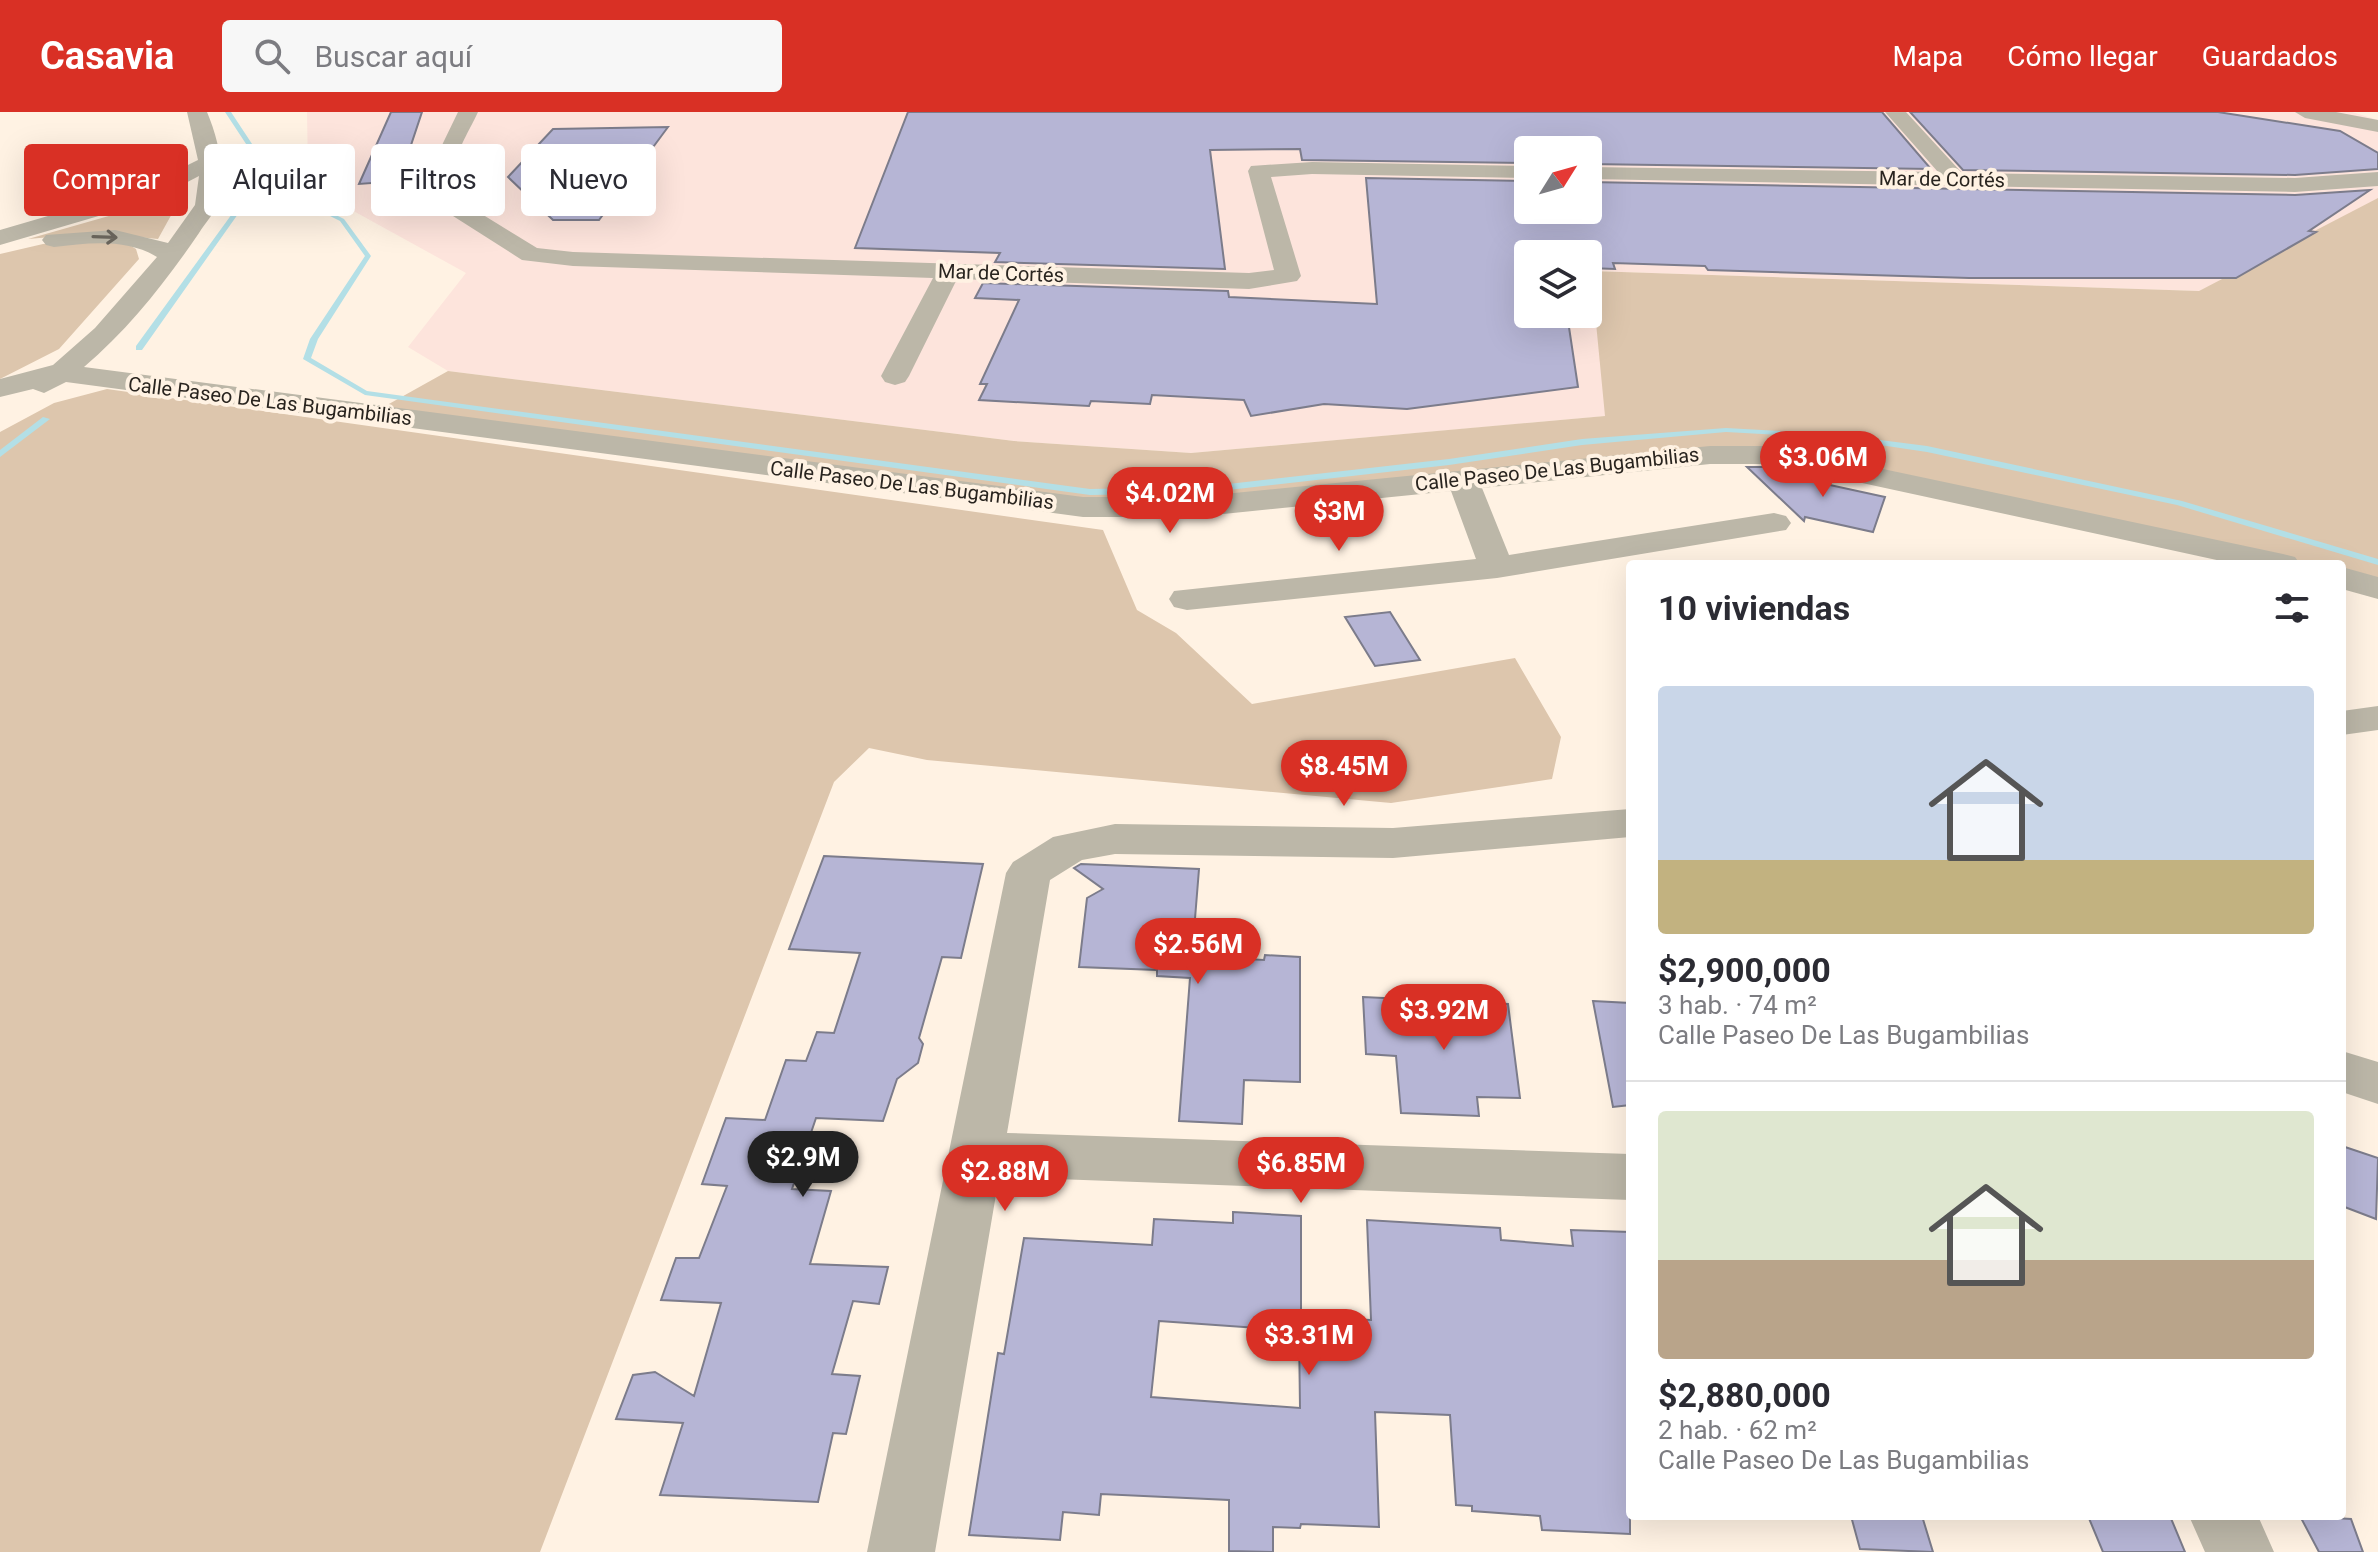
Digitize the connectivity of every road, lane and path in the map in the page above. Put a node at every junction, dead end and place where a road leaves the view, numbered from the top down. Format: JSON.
{"nodes":[{"id":1,"x":197,"y":112,"type":"edge"},
{"id":2,"x":468,"y":112,"type":"edge"},
{"id":3,"x":1895,"y":112,"type":"edge"},
{"id":4,"x":2305,"y":112,"type":"edge"},
{"id":5,"x":2378,"y":126,"type":"edge"},
{"id":6,"x":206,"y":144,"type":"edge"},
{"id":7,"x":204,"y":166,"type":"edge"},
{"id":8,"x":1514,"y":172,"type":"edge"},
{"id":9,"x":1602,"y":173,"type":"edge"},
{"id":10,"x":1956,"y":179,"type":"junction"},
{"id":11,"x":2378,"y":179,"type":"edge"},
{"id":12,"x":204,"y":207,"type":"edge"},
{"id":13,"x":0,"y":238,"type":"edge"},
{"id":14,"x":0,"y":247,"type":"edge"},
{"id":15,"x":172,"y":256,"type":"junction"},
{"id":16,"x":949,"y":271,"type":"junction"},
{"id":17,"x":62,"y":373,"type":"junction"},
{"id":18,"x":895,"y":376,"type":"dead end"},
{"id":19,"x":0,"y":388,"type":"edge"},
{"id":20,"x":0,"y":408,"type":"edge"},
{"id":21,"x":1462,"y":478,"type":"junction"},
{"id":22,"x":1774,"y":523,"type":"dead end"},
{"id":23,"x":2264,"y":560,"type":"edge"},
{"id":24,"x":1497,"y":567,"type":"junction"},
{"id":25,"x":2346,"y":579,"type":"edge"},
{"id":26,"x":2378,"y":588,"type":"edge"},
{"id":27,"x":1187,"y":599,"type":"dead end"},
{"id":28,"x":2378,"y":718,"type":"edge"},
{"id":29,"x":2346,"y":722,"type":"edge"},
{"id":30,"x":1626,"y":823,"type":"edge"},
{"id":31,"x":2346,"y":1072,"type":"edge"},
{"id":32,"x":2378,"y":1083,"type":"edge"},
{"id":33,"x":976,"y":1154,"type":"junction"},
{"id":34,"x":1626,"y":1177,"type":"edge"},
{"id":35,"x":2225,"y":1520,"type":"edge"},
{"id":36,"x":901,"y":1552,"type":"edge"},
{"id":37,"x":2240,"y":1552,"type":"edge"}],
"edges":[{"from":1,"to":6,"type":"street"},
{"from":2,"to":16,"type":"street","name":"Mar de Cortés"},
{"from":3,"to":10,"type":"street"},
{"from":4,"to":5,"type":"street"},
{"from":7,"to":13,"type":"street"},
{"from":8,"to":16,"type":"street","name":"Mar de Cortés"},
{"from":9,"to":10,"type":"street","name":"Mar de Cortés"},
{"from":10,"to":11,"type":"street","name":"Mar de Cortés"},
{"from":12,"to":15,"type":"street"},
{"from":14,"to":15,"type":"street","one_way":true},
{"from":15,"to":17,"type":"street"},
{"from":16,"to":18,"type":"street"},
{"from":17,"to":19,"type":"street"},
{"from":17,"to":20,"type":"street"},
{"from":17,"to":21,"type":"street","name":"Calle Paseo De Las Bugambilias"},
{"from":21,"to":23,"type":"street","name":"Calle Paseo De Las Bugambilias"},
{"from":21,"to":24,"type":"street"},
{"from":22,"to":24,"type":"street"},
{"from":24,"to":27,"type":"street"},
{"from":25,"to":26,"type":"street"},
{"from":28,"to":29,"type":"street"},
{"from":30,"to":33,"type":"street"},
{"from":31,"to":32,"type":"street"},
{"from":33,"to":34,"type":"street"},
{"from":33,"to":36,"type":"street"},
{"from":35,"to":37,"type":"street"}]}
